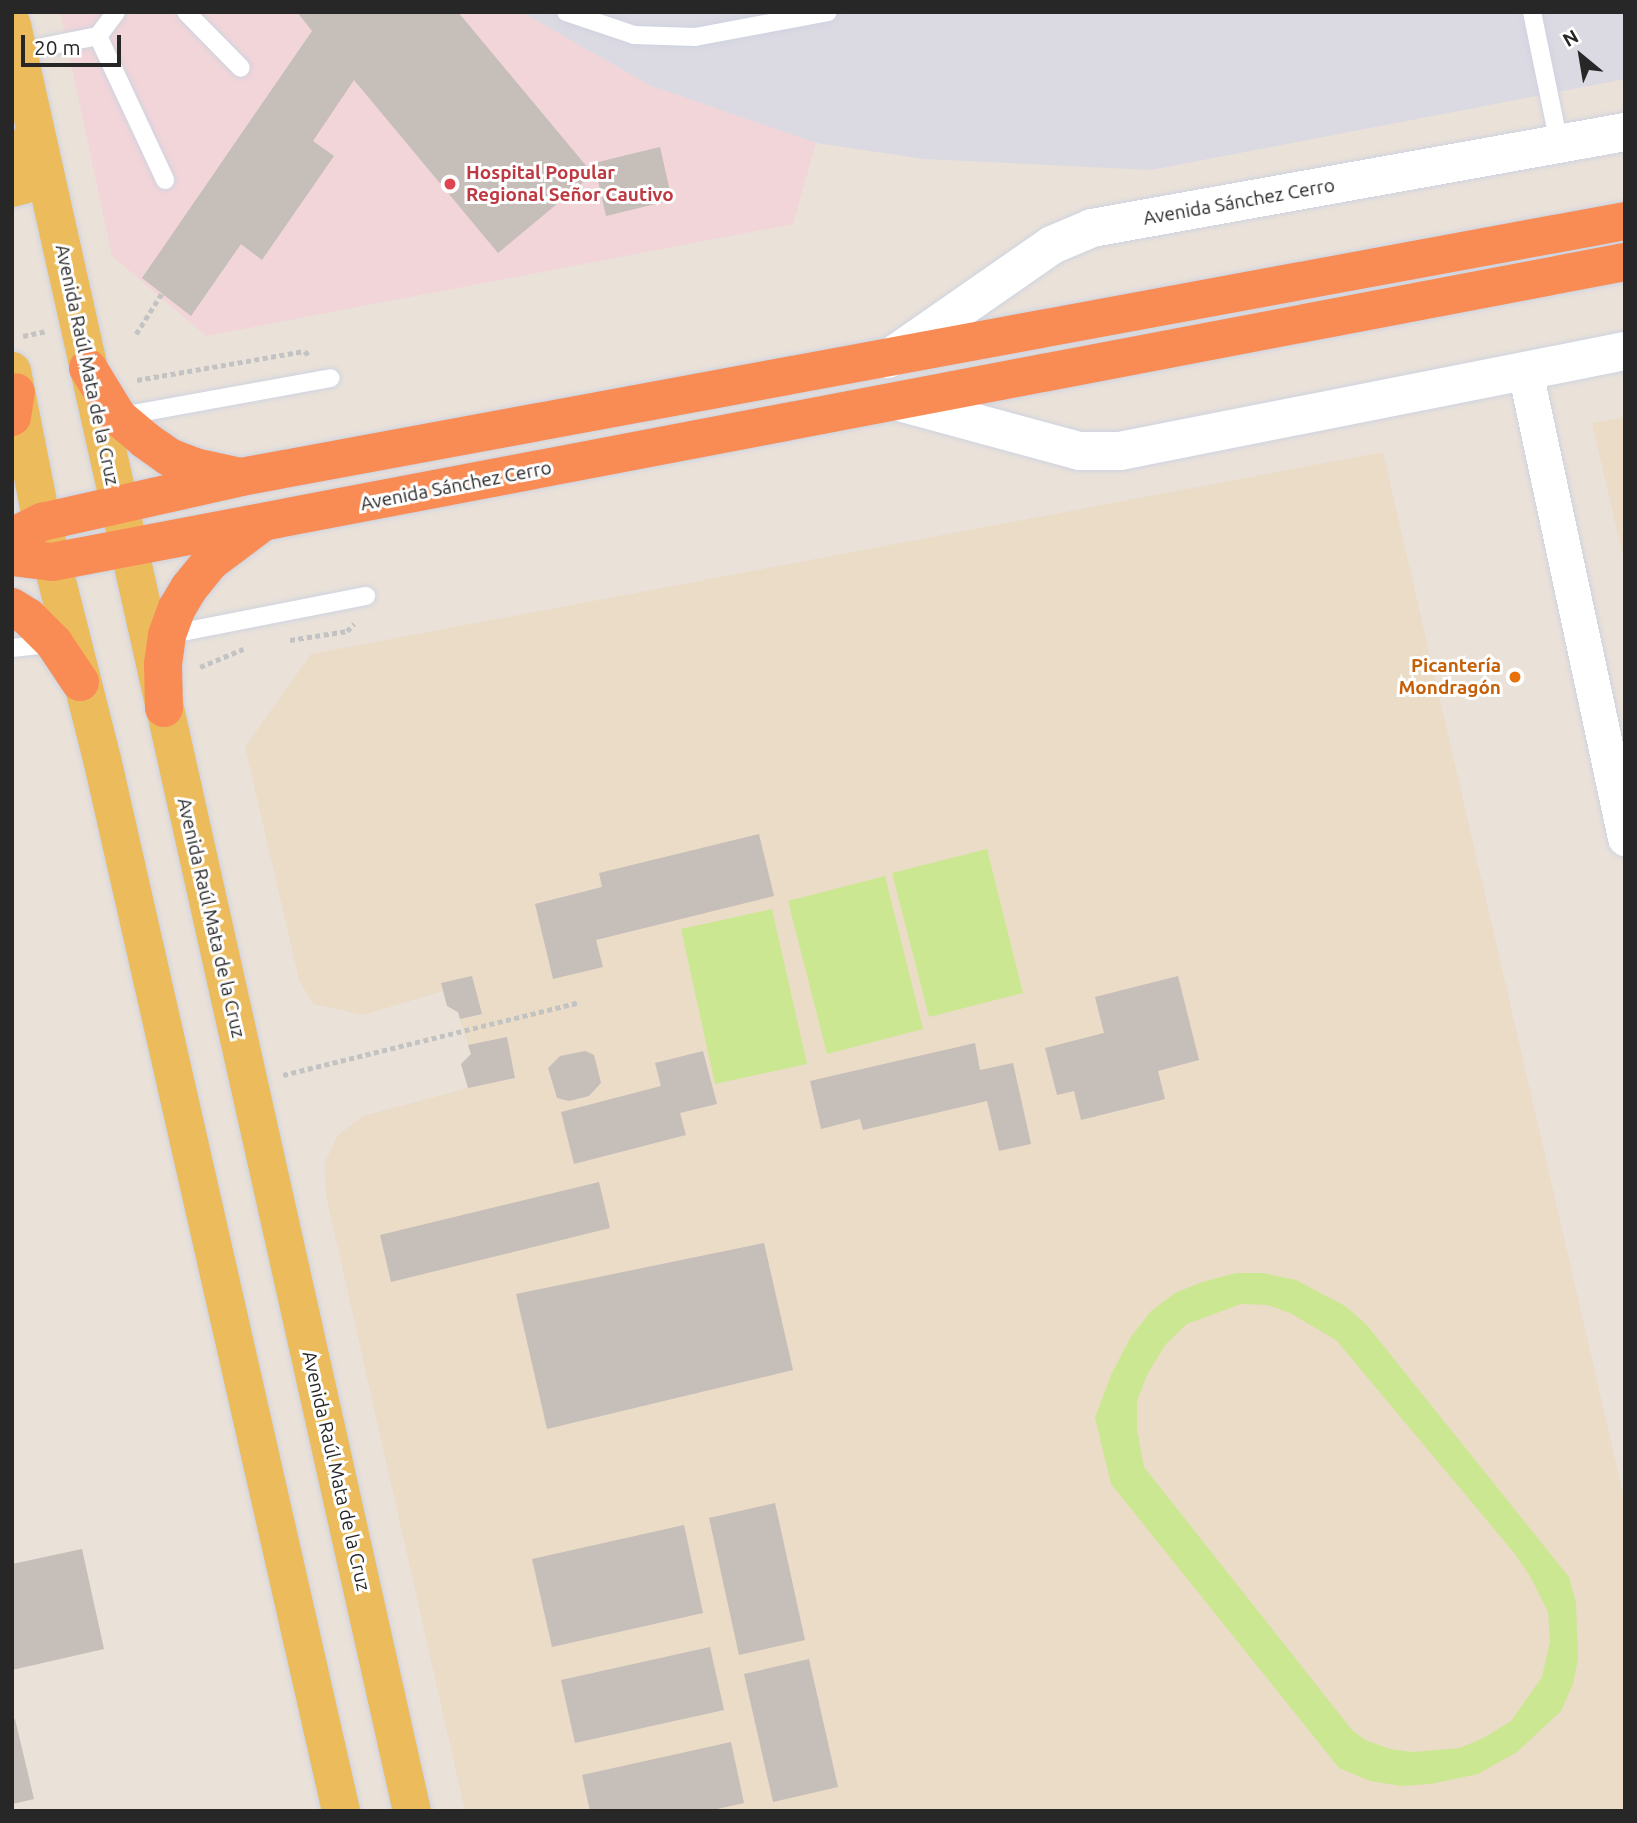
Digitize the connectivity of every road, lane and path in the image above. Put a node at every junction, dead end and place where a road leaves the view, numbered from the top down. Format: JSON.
{"nodes":[{"id":1,"x":116,"y":12,"type":"edge"},
{"id":2,"x":186,"y":12,"type":"edge"},
{"id":3,"x":566,"y":12,"type":"edge"},
{"id":4,"x":828,"y":12,"type":"edge"},
{"id":5,"x":1532,"y":12,"type":"edge"},
{"id":6,"x":97,"y":36,"type":"junction"},
{"id":7,"x":15,"y":38,"type":"edge"},
{"id":8,"x":241,"y":68,"type":"dead end"},
{"id":9,"x":30,"y":104,"type":"junction"},
{"id":10,"x":1625,"y":132,"type":"edge"},
{"id":11,"x":1559,"y":144,"type":"junction"},
{"id":12,"x":165,"y":180,"type":"dead end"},
{"id":13,"x":12,"y":188,"type":"edge"},
{"id":14,"x":1625,"y":221,"type":"edge"},
{"id":15,"x":1625,"y":262,"type":"edge"},
{"id":16,"x":162,"y":293,"type":"dead end"},
{"id":17,"x":79,"y":328,"type":"junction"},
{"id":18,"x":136,"y":334,"type":"dead end"},
{"id":19,"x":12,"y":338,"type":"edge"},
{"id":20,"x":1625,"y":351,"type":"edge"},
{"id":21,"x":888,"y":359,"type":"junction"},
{"id":22,"x":88,"y":368,"type":"junction"},
{"id":23,"x":1525,"y":371,"type":"junction"},
{"id":24,"x":128,"y":378,"type":"dead end"},
{"id":25,"x":324,"y":379,"type":"joint"},
{"id":26,"x":14,"y":393,"type":"edge"},
{"id":27,"x":899,"y":402,"type":"junction"},
{"id":28,"x":118,"y":417,"type":"junction"},
{"id":29,"x":242,"y":477,"type":"junction"},
{"id":30,"x":118,"y":506,"type":"junction"},
{"id":31,"x":264,"y":522,"type":"junction"},
{"id":32,"x":27,"y":529,"type":"edge"},
{"id":33,"x":128,"y":547,"type":"junction"},
{"id":34,"x":12,"y":557,"type":"edge"},
{"id":35,"x":52,"y":562,"type":"junction"},
{"id":36,"x":360,"y":597,"type":"joint"},
{"id":37,"x":12,"y":607,"type":"edge"},
{"id":38,"x":167,"y":635,"type":"junction"},
{"id":39,"x":279,"y":642,"type":"dead end"},
{"id":40,"x":54,"y":643,"type":"junction"},
{"id":41,"x":251,"y":647,"type":"dead end"},
{"id":42,"x":12,"y":648,"type":"edge"},
{"id":43,"x":194,"y":673,"type":"dead end"},
{"id":44,"x":80,"y":682,"type":"junction"},
{"id":45,"x":164,"y":708,"type":"junction"},
{"id":46,"x":1625,"y":838,"type":"edge"},
{"id":47,"x":580,"y":1002,"type":"dead end"},
{"id":48,"x":275,"y":1077,"type":"dead end"},
{"id":49,"x":341,"y":1811,"type":"edge"},
{"id":50,"x":412,"y":1811,"type":"edge"}],
"edges":[{"from":1,"to":6,"type":"lane"},
{"from":2,"to":8,"type":"lane"},
{"from":3,"to":4,"type":"lane"},
{"from":5,"to":11,"type":"lane"},
{"from":6,"to":7,"type":"lane"},
{"from":6,"to":12,"type":"lane"},
{"from":7,"to":9,"type":"main road","name":"Avenida Raúl Mata de la Cruz"},
{"from":9,"to":13,"type":"main road"},
{"from":9,"to":17,"type":"main road","name":"Avenida Raúl Mata de la Cruz"},
{"from":10,"to":11,"type":"main road","name":"Avenida Sánchez Cerro"},
{"from":11,"to":21,"type":"main road","name":"Avenida Sánchez Cerro"},
{"from":14,"to":21,"type":"highway","name":"Avenida Sánchez Cerro"},
{"from":15,"to":27,"type":"highway","name":"Avenida Sánchez Cerro"},
{"from":16,"to":18,"type":"path"},
{"from":17,"to":19,"type":"path"},
{"from":17,"to":22,"type":"main road","name":"Avenida Raúl Mata de la Cruz"},
{"from":20,"to":23,"type":"main road","name":"Avenida Sánchez Cerro"},
{"from":21,"to":29,"type":"highway","name":"Avenida Sánchez Cerro"},
{"from":22,"to":28,"type":"highway"},
{"from":22,"to":30,"type":"main road","name":"Avenida Raúl Mata de la Cruz"},
{"from":23,"to":27,"type":"main road","name":"Avenida Sánchez Cerro"},
{"from":23,"to":46,"type":"street"},
{"from":24,"to":25,"type":"path"},
{"from":25,"to":28,"type":"lane"},
{"from":26,"to":32,"type":"main road"},
{"from":27,"to":31,"type":"highway","name":"Avenida Sánchez Cerro"},
{"from":28,"to":29,"type":"highway"},
{"from":29,"to":30,"type":"highway","name":"Avenida Sánchez Cerro"},
{"from":30,"to":32,"type":"highway","name":"Avenida Sánchez Cerro"},
{"from":30,"to":33,"type":"main road","name":"Avenida Raúl Mata de la Cruz"},
{"from":31,"to":33,"type":"highway","name":"Avenida Sánchez Cerro"},
{"from":31,"to":38,"type":"highway"},
{"from":32,"to":35,"type":"main road"},
{"from":33,"to":35,"type":"highway","name":"Avenida Sánchez Cerro"},
{"from":33,"to":45,"type":"main road","name":"Avenida Raúl Mata de la Cruz"},
{"from":34,"to":35,"type":"highway","name":"Avenida Sánchez Cerro"},
{"from":35,"to":44,"type":"main road"},
{"from":36,"to":38,"type":"lane"},
{"from":36,"to":39,"type":"path"},
{"from":37,"to":40,"type":"highway"},
{"from":38,"to":45,"type":"highway"},
{"from":40,"to":42,"type":"lane"},
{"from":40,"to":44,"type":"highway"},
{"from":41,"to":43,"type":"path"},
{"from":44,"to":49,"type":"main road"},
{"from":45,"to":50,"type":"main road","name":"Avenida Raúl Mata de la Cruz"},
{"from":47,"to":48,"type":"path"}]}
